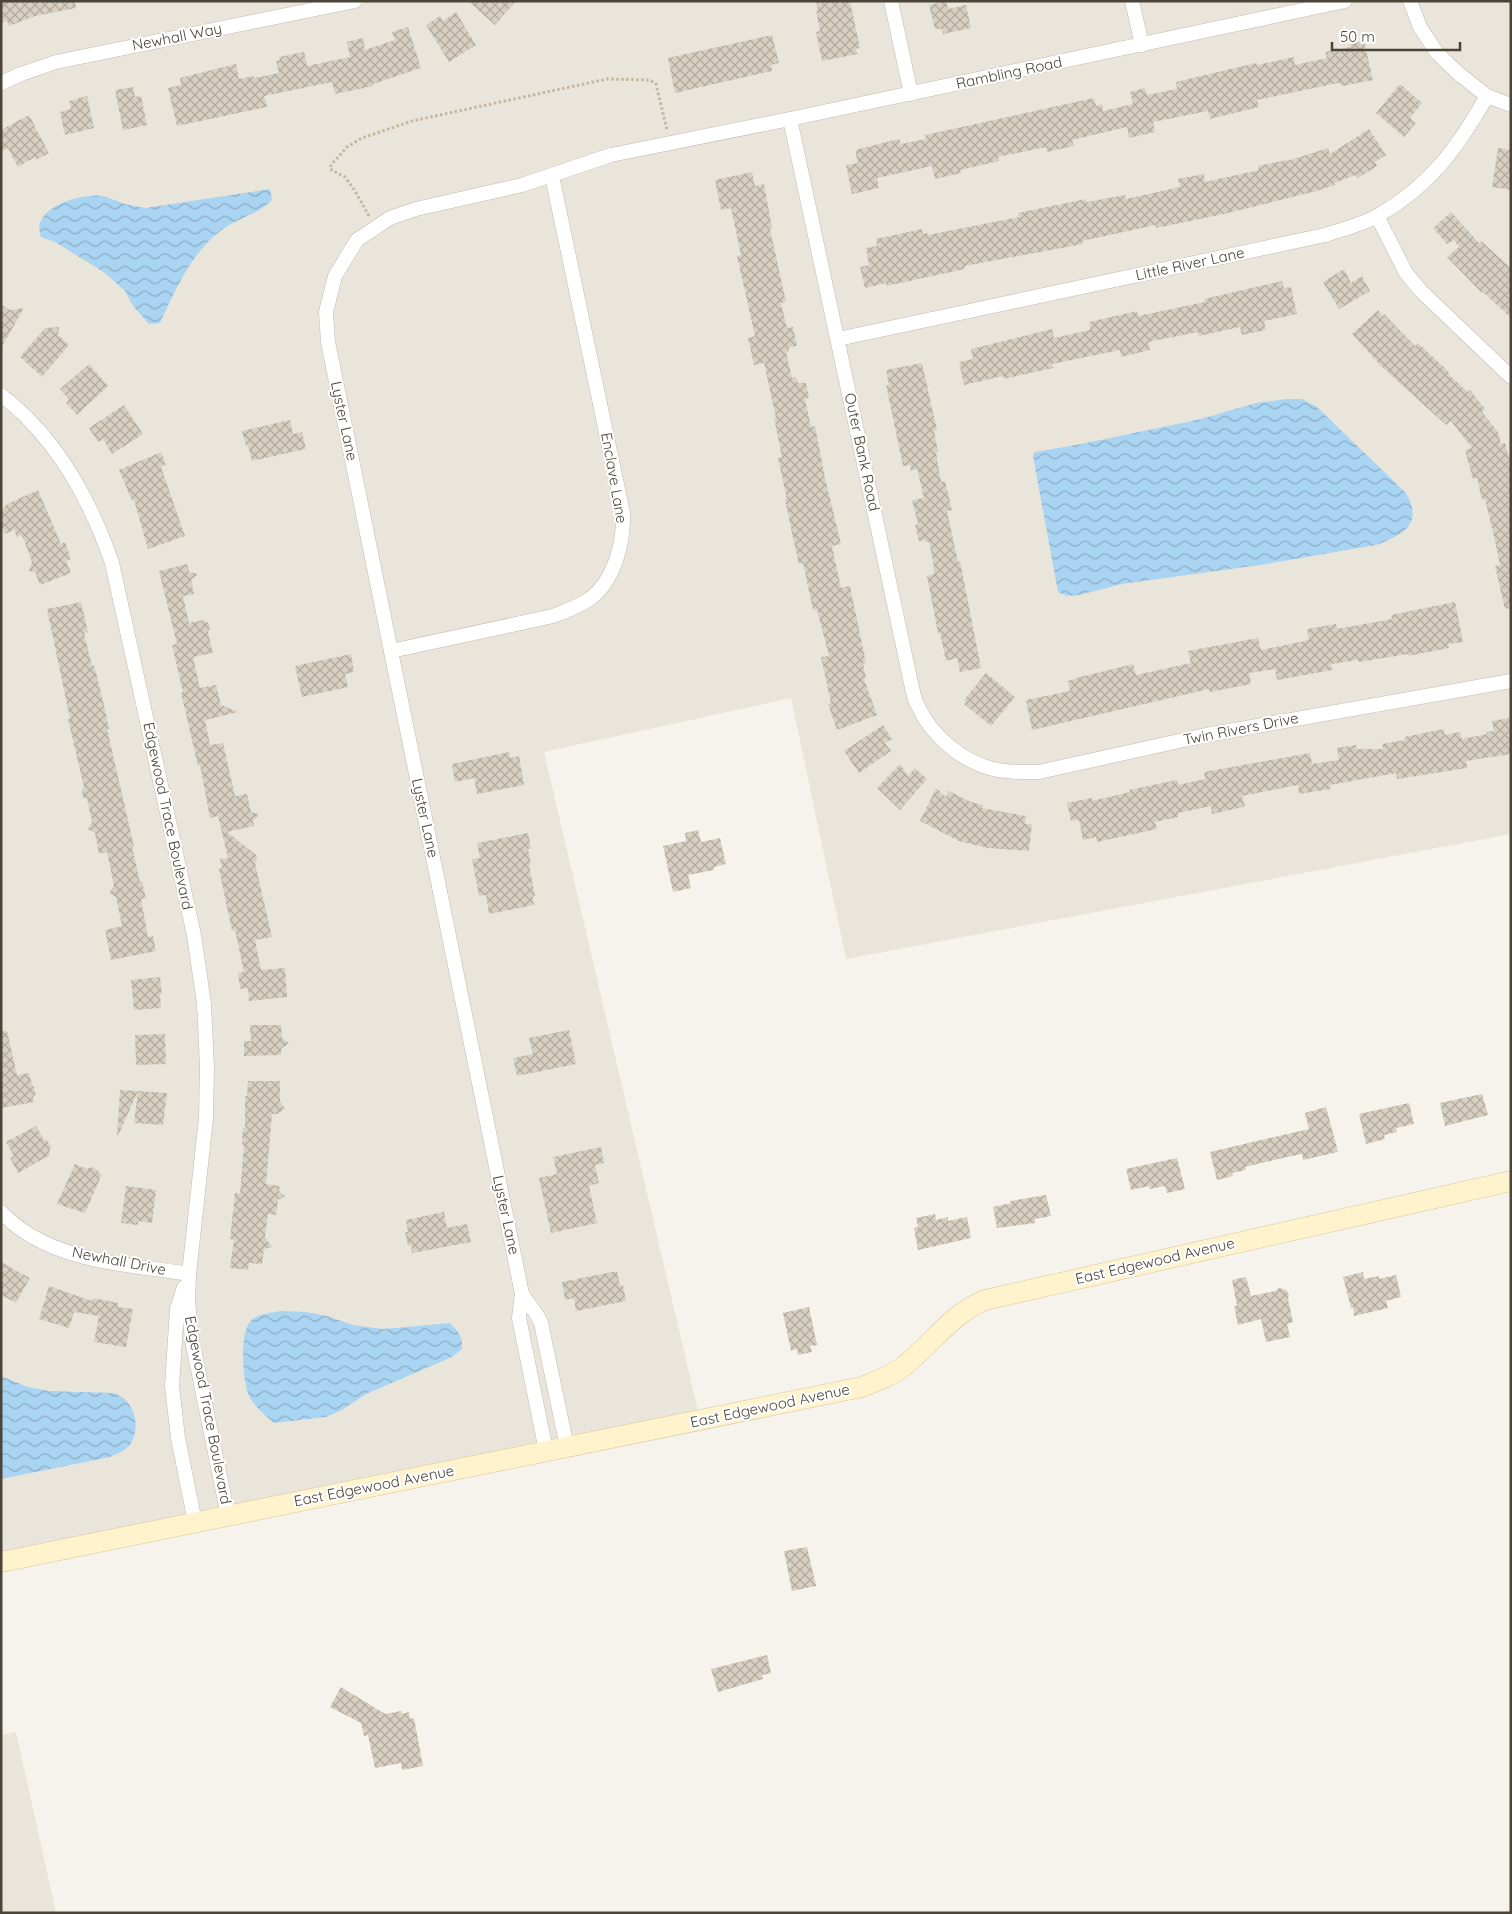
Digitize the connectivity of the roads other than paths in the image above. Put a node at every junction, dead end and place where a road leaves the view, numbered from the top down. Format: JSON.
{"nodes":[{"id":1,"x":355,"y":1,"type":"edge"},
{"id":2,"x":891,"y":1,"type":"edge"},
{"id":3,"x":1132,"y":1,"type":"edge"},
{"id":4,"x":1345,"y":1,"type":"edge"},
{"id":5,"x":1410,"y":1,"type":"edge"},
{"id":6,"x":1142,"y":45,"type":"junction"},
{"id":7,"x":1,"y":84,"type":"edge"},
{"id":8,"x":911,"y":94,"type":"junction"},
{"id":9,"x":1488,"y":96,"type":"junction"},
{"id":10,"x":1511,"y":105,"type":"edge"},
{"id":11,"x":790,"y":119,"type":"junction"},
{"id":12,"x":552,"y":176,"type":"junction"},
{"id":13,"x":1377,"y":216,"type":"junction"},
{"id":14,"x":375,"y":228,"type":"joint"},
{"id":15,"x":838,"y":339,"type":"junction"},
{"id":16,"x":1511,"y":378,"type":"edge"},
{"id":17,"x":1,"y":395,"type":"edge"},
{"id":18,"x":391,"y":651,"type":"junction"},
{"id":19,"x":1511,"y":681,"type":"edge"},
{"id":20,"x":974,"y":762,"type":"joint"},
{"id":21,"x":1511,"y":1181,"type":"edge"},
{"id":22,"x":1,"y":1212,"type":"edge"},
{"id":23,"x":189,"y":1274,"type":"junction"},
{"id":24,"x":522,"y":1294,"type":"junction"},
{"id":25,"x":568,"y":1446,"type":"junction"},
{"id":26,"x":546,"y":1451,"type":"junction"},
{"id":27,"x":228,"y":1516,"type":"junction"},
{"id":28,"x":195,"y":1522,"type":"junction"},
{"id":29,"x":1,"y":1562,"type":"edge"}],
"edges":[{"from":1,"to":7,"type":"street","name":"Newhall Way"},
{"from":2,"to":8,"type":"street"},
{"from":3,"to":6,"type":"street"},
{"from":4,"to":6,"type":"street","name":"Rambling Road"},
{"from":5,"to":9,"type":"street"},
{"from":6,"to":8,"type":"street","name":"Rambling Road"},
{"from":8,"to":11,"type":"street","name":"Rambling Road"},
{"from":9,"to":10,"type":"street"},
{"from":9,"to":13,"type":"street","name":"Little River Lane"},
{"from":11,"to":12,"type":"street","name":"Rambling Road"},
{"from":11,"to":15,"type":"street","name":"Outer Bank Road"},
{"from":12,"to":14,"type":"street","name":"Rambling Road"},
{"from":12,"to":18,"type":"street","name":"Enclave Lane"},
{"from":13,"to":15,"type":"street","name":"Little River Lane"},
{"from":13,"to":16,"type":"street"},
{"from":14,"to":18,"type":"street","name":"Lyster Lane"},
{"from":15,"to":20,"type":"street","name":"Outer Bank Road"},
{"from":17,"to":23,"type":"street","name":"Edgewood Trace Boulevard"},
{"from":18,"to":24,"type":"street","name":"Lyster Lane"},
{"from":19,"to":20,"type":"street","name":"Twin Rivers Drive"},
{"from":21,"to":25,"type":"main road","name":"East Edgewood Avenue"},
{"from":22,"to":23,"type":"street","name":"Newhall Drive"},
{"from":23,"to":27,"type":"street","name":"Edgewood Trace Boulevard"},
{"from":23,"to":28,"type":"street","name":"Edgewood Trace Boulevard"},
{"from":24,"to":25,"type":"street","name":"Lyster Lane"},
{"from":24,"to":26,"type":"street","name":"Lyster Lane"},
{"from":25,"to":26,"type":"main road","name":"East Edgewood Avenue"},
{"from":26,"to":27,"type":"main road","name":"East Edgewood Avenue"},
{"from":27,"to":28,"type":"main road","name":"East Edgewood Avenue"},
{"from":28,"to":29,"type":"main road","name":"East Edgewood Avenue"}]}
